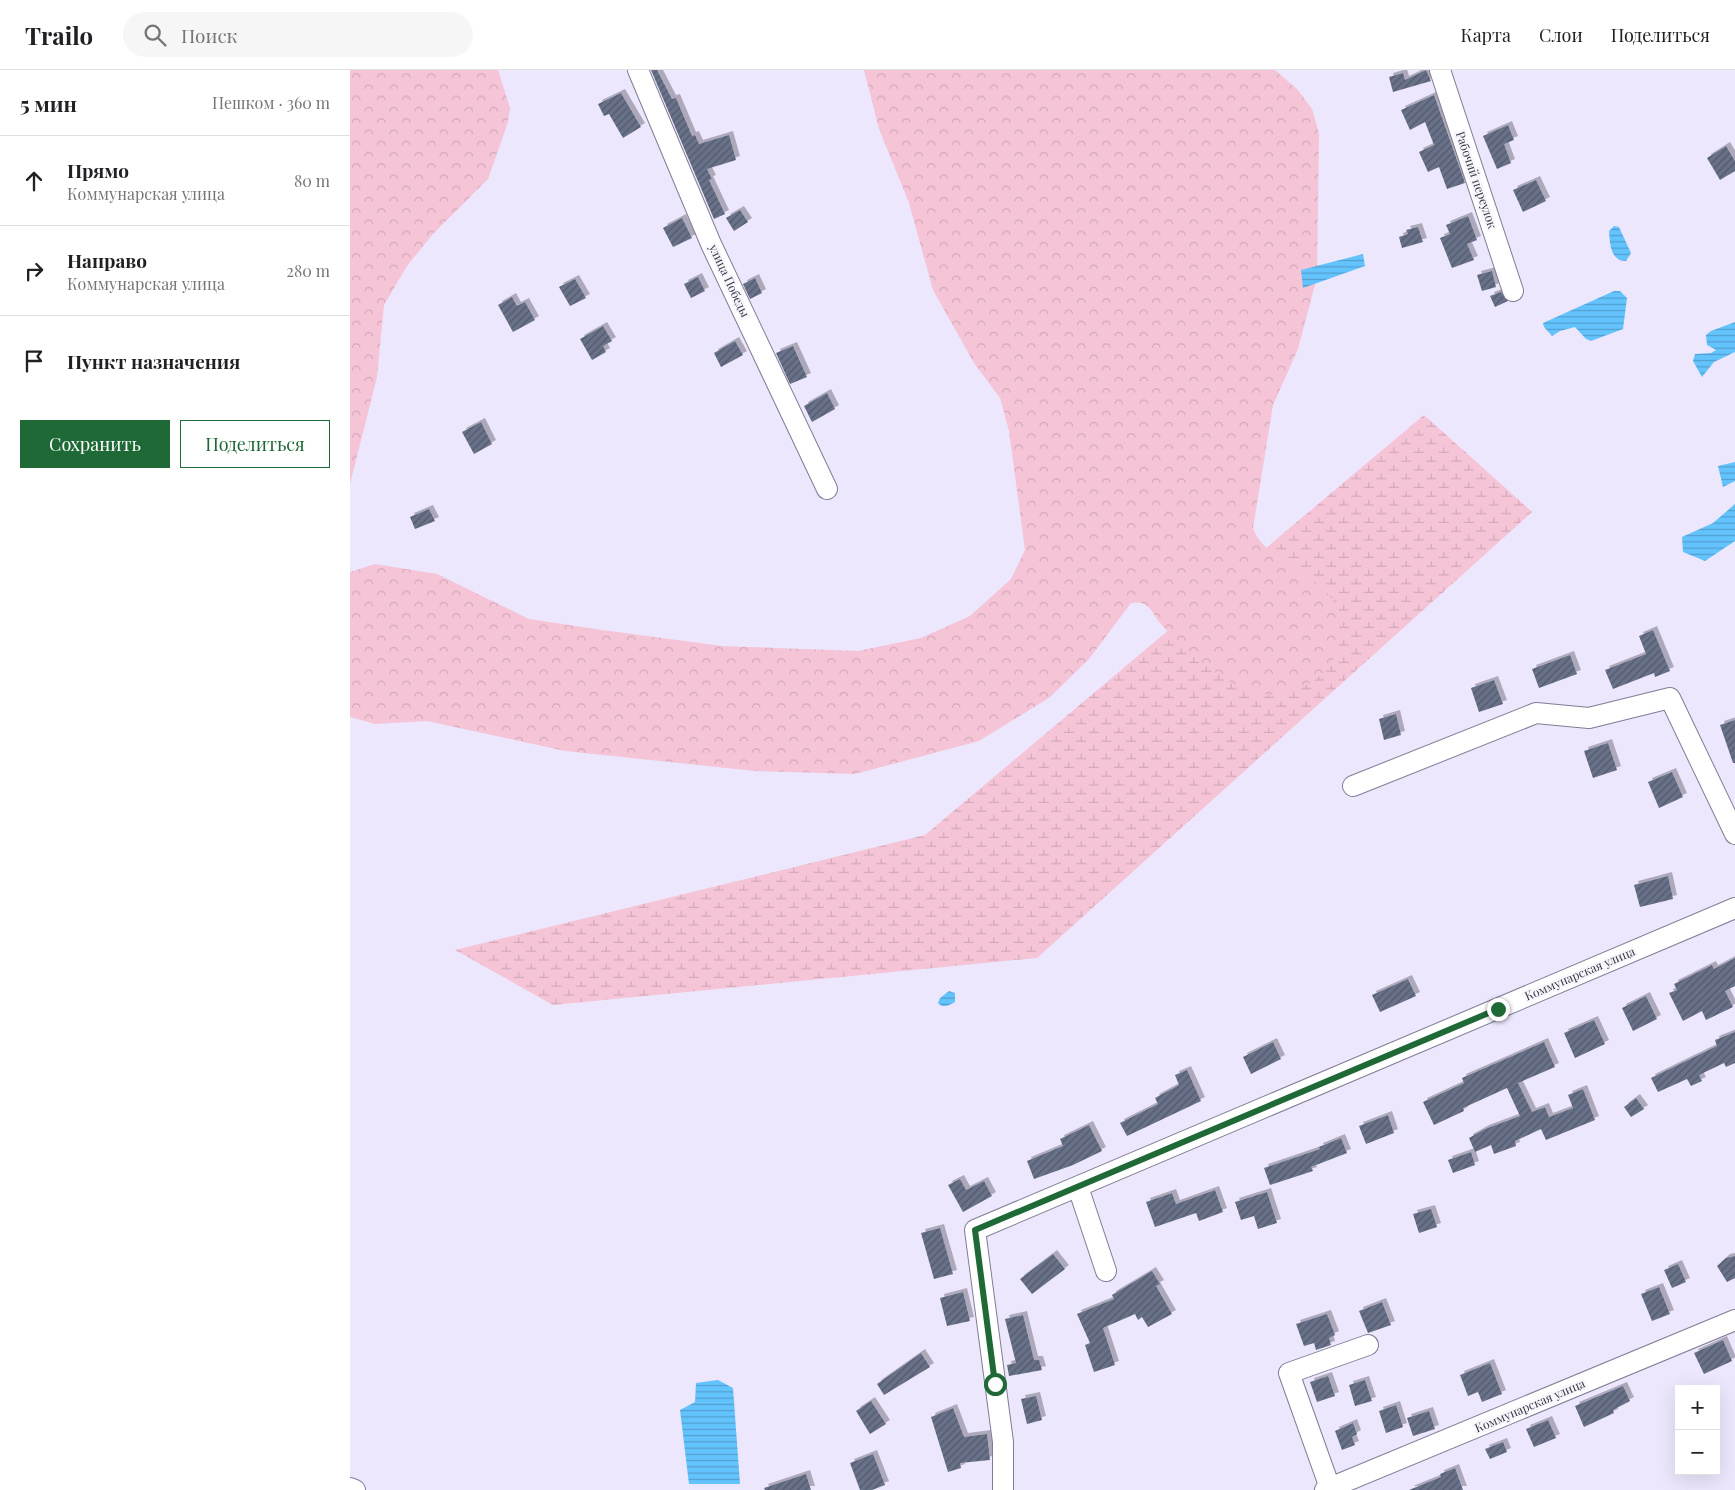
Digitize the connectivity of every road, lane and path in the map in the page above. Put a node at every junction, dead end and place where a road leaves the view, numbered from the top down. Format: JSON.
{"nodes":[{"id":1,"x":638,"y":70,"type":"edge"},
{"id":2,"x":1440,"y":70,"type":"edge"},
{"id":3,"x":1513,"y":291,"type":"dead end"},
{"id":4,"x":827,"y":489,"type":"dead end"},
{"id":5,"x":1353,"y":786,"type":"dead end"},
{"id":6,"x":1735,"y":834,"type":"edge"},
{"id":7,"x":1735,"y":908,"type":"edge"},
{"id":8,"x":1078,"y":1187,"type":"junction"},
{"id":9,"x":1106,"y":1272,"type":"dead end"},
{"id":10,"x":1735,"y":1320,"type":"edge"},
{"id":11,"x":1368,"y":1345,"type":"dead end"},
{"id":12,"x":350,"y":1488,"type":"edge"},
{"id":13,"x":1328,"y":1489,"type":"edge"},
{"id":14,"x":355,"y":1490,"type":"edge"},
{"id":15,"x":1003,"y":1490,"type":"edge"}],
"edges":[{"from":1,"to":4,"type":"street","name":"улица Победы"},
{"from":2,"to":3,"type":"street","name":"Рабочий переулок"},
{"from":5,"to":6,"type":"street"},
{"from":7,"to":8,"type":"street","name":"Коммунарская улица"},
{"from":8,"to":9,"type":"street"},
{"from":8,"to":15,"type":"street","name":"Коммунарская улица"},
{"from":10,"to":13,"type":"street","name":"Коммунарская улица"},
{"from":11,"to":13,"type":"street"},
{"from":12,"to":14,"type":"street"}]}
